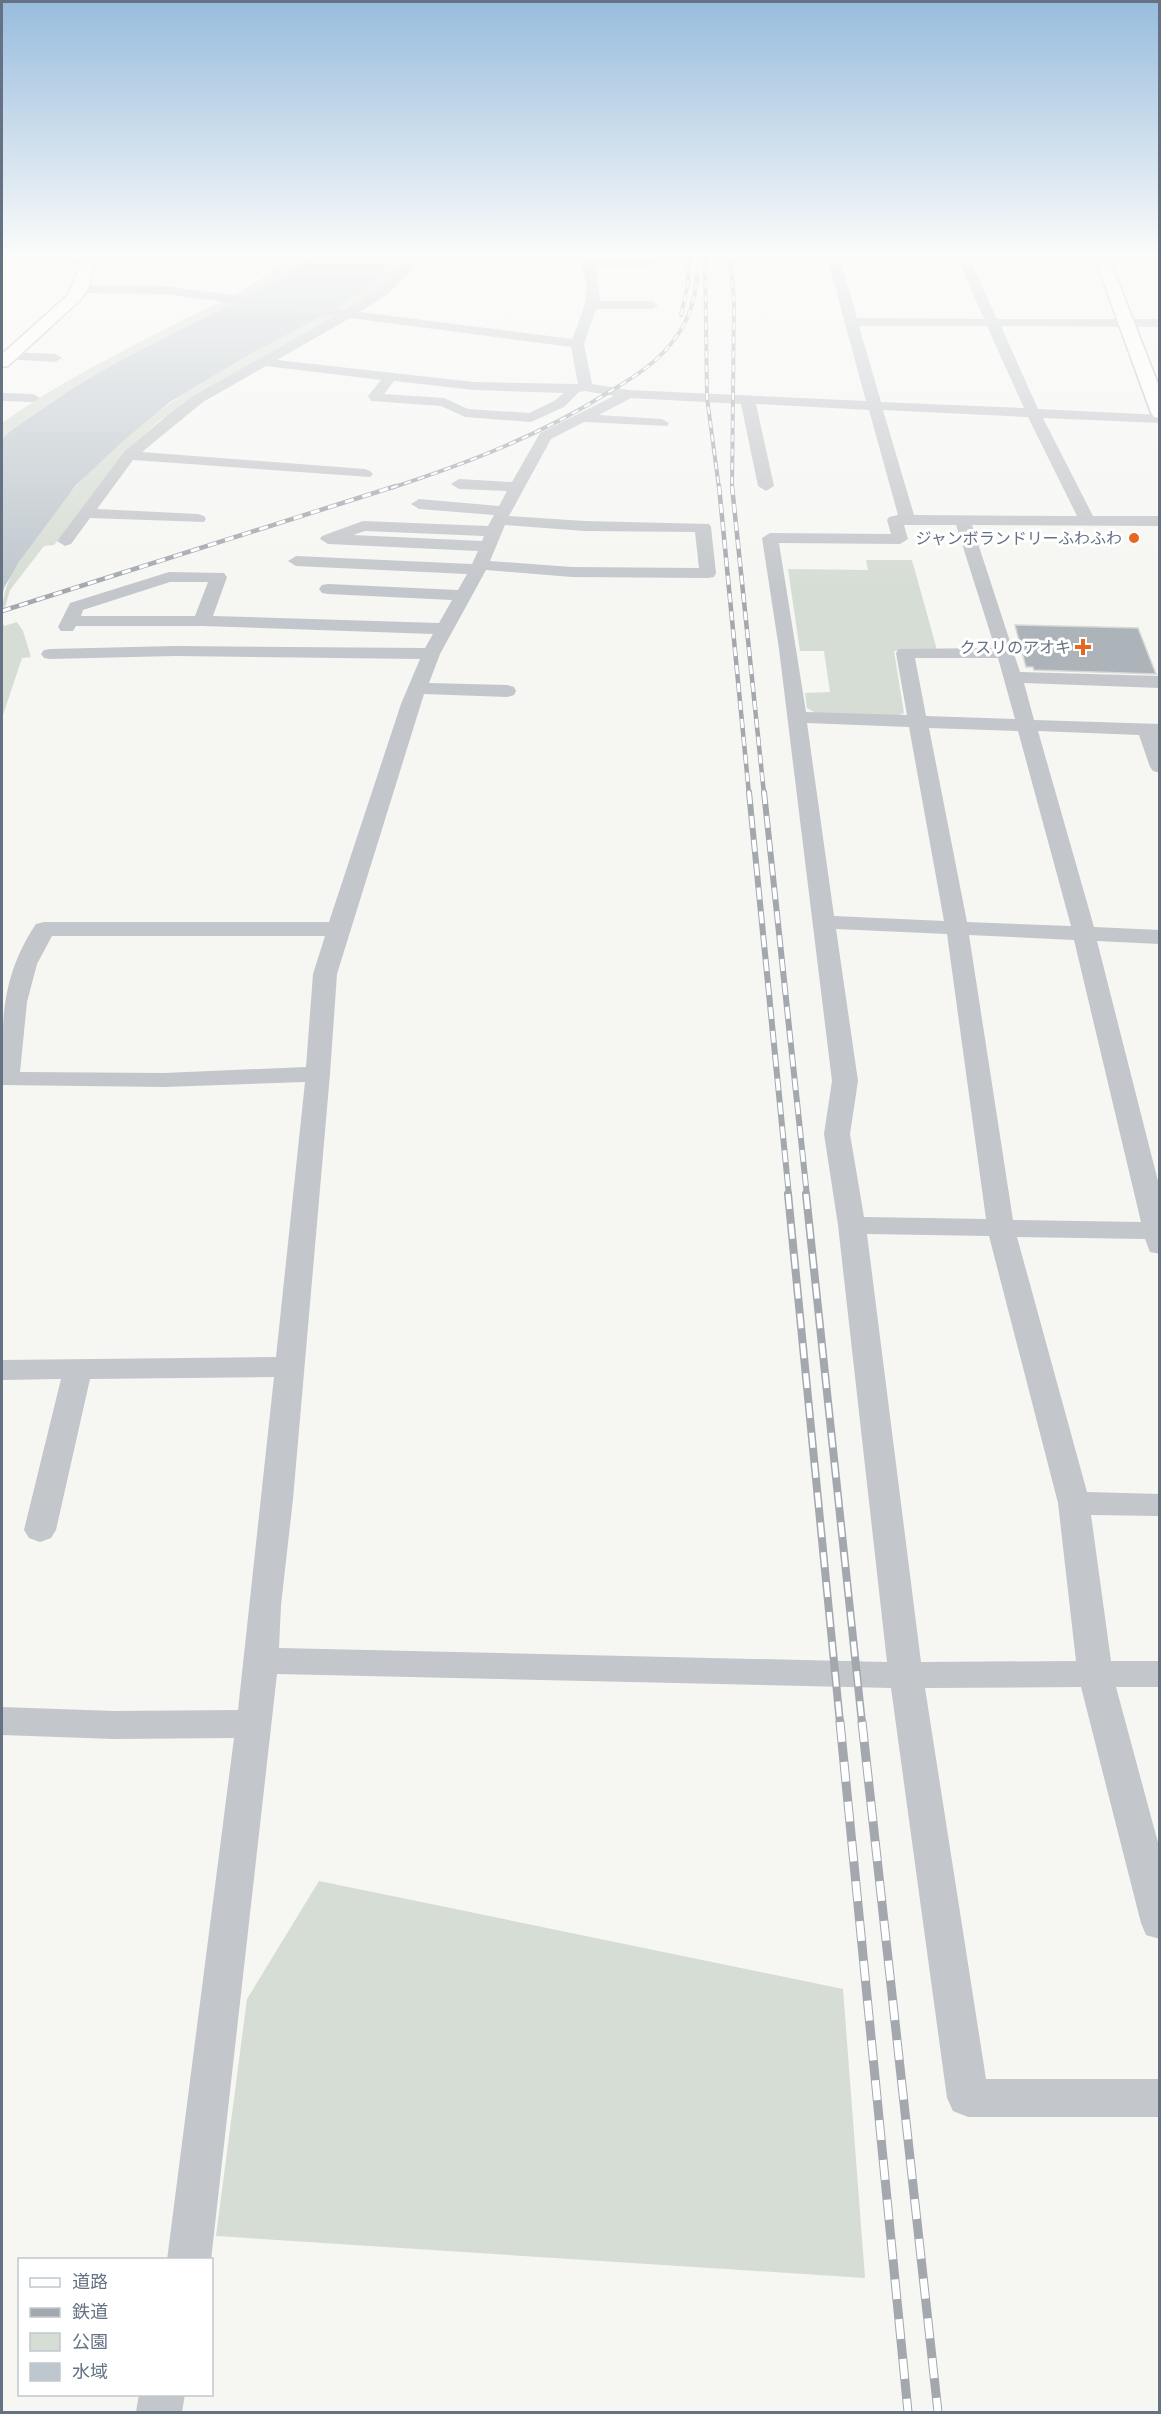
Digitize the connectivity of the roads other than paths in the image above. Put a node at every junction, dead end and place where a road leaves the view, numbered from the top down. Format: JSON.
{"nodes":[{"id":1,"x":257,"y":366,"type":"edge"},
{"id":2,"x":298,"y":366,"type":"edge"},
{"id":3,"x":347,"y":366,"type":"edge"},
{"id":4,"x":578,"y":366,"type":"edge"},
{"id":5,"x":864,"y":366,"type":"edge"},
{"id":6,"x":1012,"y":366,"type":"edge"},
{"id":7,"x":1143,"y":366,"type":"edge"},
{"id":8,"x":340,"y":370,"type":"junction"},
{"id":9,"x":495,"y":373,"type":"dead end"},
{"id":10,"x":390,"y":377,"type":"junction"},
{"id":11,"x":488,"y":387,"type":"junction"},
{"id":12,"x":579,"y":388,"type":"junction"},
{"id":13,"x":628,"y":393,"type":"junction"},
{"id":14,"x":2,"y":397,"type":"edge"},
{"id":15,"x":33,"y":398,"type":"dead end"},
{"id":16,"x":748,"y":400,"type":"junction"},
{"id":17,"x":875,"y":406,"type":"junction"},
{"id":18,"x":1160,"y":413,"type":"edge"},
{"id":19,"x":1033,"y":414,"type":"junction"},
{"id":20,"x":583,"y":418,"type":"junction"},
{"id":21,"x":1160,"y":419,"type":"edge"},
{"id":22,"x":662,"y":423,"type":"dead end"},
{"id":23,"x":129,"y":454,"type":"junction"},
{"id":24,"x":365,"y":474,"type":"dead end"},
{"id":25,"x":459,"y":484,"type":"dead end"},
{"id":26,"x":766,"y":486,"type":"dead end"},
{"id":27,"x":516,"y":487,"type":"junction"},
{"id":28,"x":419,"y":504,"type":"dead end"},
{"id":29,"x":85,"y":513,"type":"junction"},
{"id":30,"x":198,"y":519,"type":"dead end"},
{"id":31,"x":907,"y":520,"type":"junction"},
{"id":32,"x":962,"y":520,"type":"junction"},
{"id":33,"x":1088,"y":521,"type":"junction"},
{"id":34,"x":1160,"y":521,"type":"edge"},
{"id":35,"x":490,"y":540,"type":"junction"},
{"id":36,"x":65,"y":541,"type":"dead end"},
{"id":37,"x":297,"y":561,"type":"dead end"},
{"id":38,"x":328,"y":589,"type":"dead end"},
{"id":39,"x":464,"y":595,"type":"junction"},
{"id":40,"x":71,"y":621,"type":"junction"},
{"id":41,"x":202,"y":621,"type":"junction"},
{"id":42,"x":445,"y":628,"type":"junction"},
{"id":43,"x":431,"y":654,"type":"junction"},
{"id":44,"x":1009,"y":665,"type":"junction"},
{"id":45,"x":1160,"y":682,"type":"edge"},
{"id":46,"x":417,"y":688,"type":"junction"},
{"id":47,"x":507,"y":692,"type":"dead end"},
{"id":48,"x":797,"y":717,"type":"junction"},
{"id":49,"x":918,"y":721,"type":"junction"},
{"id":50,"x":1025,"y":725,"type":"junction"},
{"id":51,"x":1154,"y":730,"type":"edge"},
{"id":52,"x":1160,"y":767,"type":"edge"},
{"id":53,"x":823,"y":922,"type":"junction"},
{"id":54,"x":957,"y":928,"type":"junction"},
{"id":55,"x":339,"y":929,"type":"junction"},
{"id":56,"x":1084,"y":933,"type":"junction"},
{"id":57,"x":1160,"y":937,"type":"edge"},
{"id":58,"x":318,"y":1074,"type":"junction"},
{"id":59,"x":852,"y":1225,"type":"junction"},
{"id":60,"x":1001,"y":1228,"type":"junction"},
{"id":61,"x":1158,"y":1236,"type":"edge"},
{"id":62,"x":290,"y":1367,"type":"junction"},
{"id":63,"x":78,"y":1368,"type":"junction"},
{"id":64,"x":2,"y":1370,"type":"edge"},
{"id":65,"x":1074,"y":1503,"type":"junction"},
{"id":66,"x":1160,"y":1505,"type":"edge"},
{"id":67,"x":40,"y":1530,"type":"dead end"},
{"id":68,"x":261,"y":1661,"type":"junction"},
{"id":69,"x":1095,"y":1674,"type":"junction"},
{"id":70,"x":1160,"y":1674,"type":"edge"},
{"id":71,"x":906,"y":1675,"type":"junction"},
{"id":72,"x":2,"y":1721,"type":"edge"},
{"id":73,"x":252,"y":1724,"type":"junction"},
{"id":74,"x":1160,"y":1923,"type":"edge"},
{"id":75,"x":1160,"y":2098,"type":"edge"},
{"id":76,"x":189,"y":2258,"type":"edge"},
{"id":77,"x":162,"y":2396,"type":"edge"},
{"id":78,"x":159,"y":2412,"type":"edge"}],
"edges":[{"from":1,"to":23,"type":"street"},
{"from":2,"to":8,"type":"street"},
{"from":3,"to":8,"type":"street"},
{"from":4,"to":12,"type":"street"},
{"from":5,"to":17,"type":"street"},
{"from":6,"to":19,"type":"street"},
{"from":7,"to":18,"type":"main road"},
{"from":8,"to":10,"type":"street"},
{"from":9,"to":11,"type":"street"},
{"from":10,"to":11,"type":"street"},
{"from":10,"to":12,"type":"street"},
{"from":11,"to":12,"type":"street"},
{"from":12,"to":13,"type":"street"},
{"from":13,"to":16,"type":"street"},
{"from":13,"to":20,"type":"street"},
{"from":14,"to":15,"type":"street"},
{"from":16,"to":17,"type":"street"},
{"from":16,"to":26,"type":"street"},
{"from":17,"to":19,"type":"street"},
{"from":17,"to":31,"type":"street"},
{"from":19,"to":21,"type":"street"},
{"from":19,"to":33,"type":"street"},
{"from":20,"to":22,"type":"street"},
{"from":20,"to":27,"type":"street"},
{"from":23,"to":24,"type":"street"},
{"from":23,"to":29,"type":"street"},
{"from":25,"to":27,"type":"street"},
{"from":27,"to":35,"type":"street"},
{"from":28,"to":35,"type":"street"},
{"from":29,"to":30,"type":"street"},
{"from":29,"to":36,"type":"street"},
{"from":31,"to":32,"type":"street"},
{"from":31,"to":48,"type":"street"},
{"from":32,"to":33,"type":"street"},
{"from":32,"to":44,"type":"street"},
{"from":33,"to":34,"type":"street"},
{"from":35,"to":35,"type":"street"},
{"from":35,"to":35,"type":"street"},
{"from":35,"to":37,"type":"street"},
{"from":35,"to":39,"type":"street"},
{"from":38,"to":39,"type":"street"},
{"from":39,"to":42,"type":"street"},
{"from":40,"to":41,"type":"street"},
{"from":40,"to":41,"type":"street"},
{"from":40,"to":43,"type":"street"},
{"from":41,"to":42,"type":"street"},
{"from":42,"to":43,"type":"street"},
{"from":43,"to":46,"type":"street"},
{"from":44,"to":45,"type":"street"},
{"from":44,"to":49,"type":"street"},
{"from":44,"to":50,"type":"street"},
{"from":46,"to":47,"type":"street"},
{"from":46,"to":55,"type":"street"},
{"from":48,"to":49,"type":"street"},
{"from":48,"to":53,"type":"street"},
{"from":49,"to":50,"type":"street"},
{"from":49,"to":54,"type":"street"},
{"from":50,"to":51,"type":"street"},
{"from":50,"to":56,"type":"street"},
{"from":51,"to":52,"type":"street"},
{"from":53,"to":54,"type":"street"},
{"from":53,"to":59,"type":"street"},
{"from":54,"to":56,"type":"street"},
{"from":54,"to":60,"type":"street"},
{"from":55,"to":58,"type":"street"},
{"from":55,"to":58,"type":"street"},
{"from":56,"to":57,"type":"street"},
{"from":56,"to":61,"type":"street"},
{"from":58,"to":62,"type":"street"},
{"from":59,"to":60,"type":"street"},
{"from":59,"to":71,"type":"street"},
{"from":60,"to":61,"type":"street"},
{"from":60,"to":65,"type":"street"},
{"from":62,"to":63,"type":"street"},
{"from":62,"to":68,"type":"street"},
{"from":63,"to":64,"type":"street"},
{"from":63,"to":67,"type":"street"},
{"from":65,"to":66,"type":"street"},
{"from":65,"to":69,"type":"street"},
{"from":68,"to":71,"type":"street"},
{"from":68,"to":73,"type":"street"},
{"from":69,"to":70,"type":"street"},
{"from":69,"to":71,"type":"street"},
{"from":69,"to":74,"type":"street"},
{"from":71,"to":75,"type":"street"},
{"from":72,"to":73,"type":"street"},
{"from":73,"to":76,"type":"street"},
{"from":77,"to":78,"type":"street"}]}
